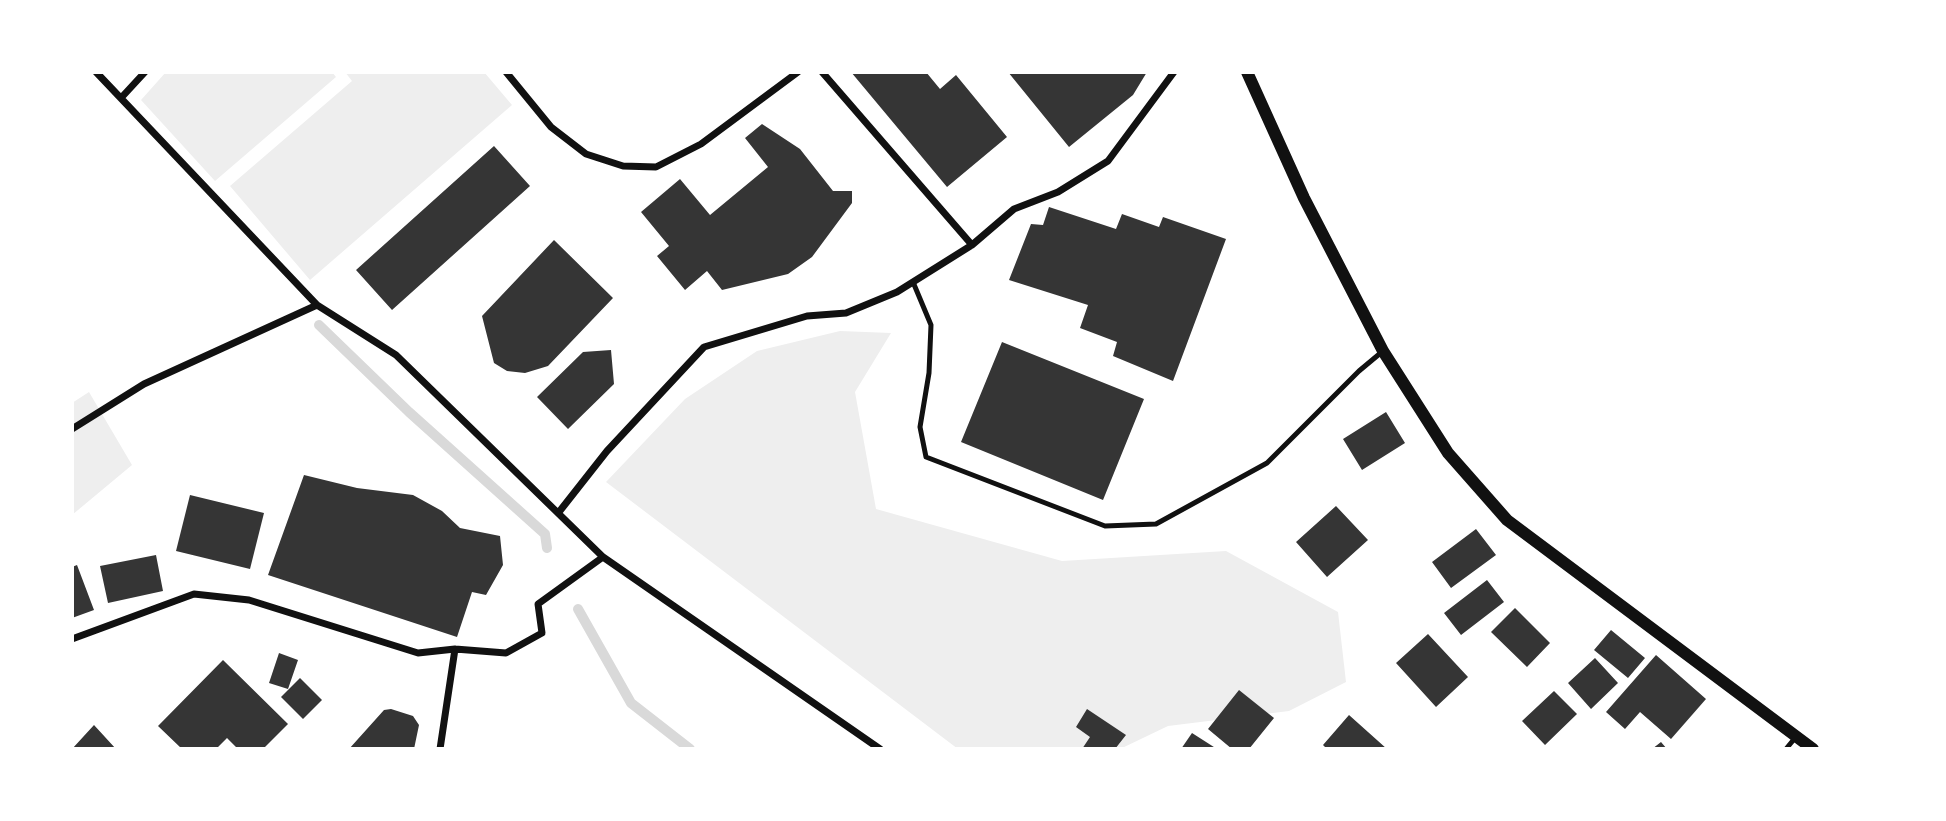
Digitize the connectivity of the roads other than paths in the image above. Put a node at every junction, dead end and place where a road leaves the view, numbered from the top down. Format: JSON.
{"nodes":[{"id":1,"x":96,"y":72,"type":"edge"},
{"id":2,"x":145,"y":72,"type":"edge"},
{"id":3,"x":506,"y":72,"type":"edge"},
{"id":4,"x":798,"y":72,"type":"edge"},
{"id":5,"x":822,"y":72,"type":"edge"},
{"id":6,"x":1174,"y":72,"type":"edge"},
{"id":7,"x":1247,"y":72,"type":"edge"},
{"id":8,"x":121,"y":98,"type":"junction"},
{"id":9,"x":972,"y":245,"type":"junction"},
{"id":10,"x":913,"y":282,"type":"junction"},
{"id":11,"x":317,"y":304,"type":"junction"},
{"id":12,"x":1383,"y":351,"type":"junction"},
{"id":13,"x":72,"y":429,"type":"edge"},
{"id":14,"x":559,"y":512,"type":"junction"},
{"id":15,"x":603,"y":557,"type":"junction"},
{"id":16,"x":72,"y":639,"type":"edge"},
{"id":17,"x":455,"y":649,"type":"junction"},
{"id":18,"x":1796,"y":736,"type":"junction"},
{"id":19,"x":440,"y":749,"type":"edge"},
{"id":20,"x":880,"y":749,"type":"edge"},
{"id":21,"x":1786,"y":749,"type":"edge"},
{"id":22,"x":1813,"y":749,"type":"edge"}],
"edges":[{"from":1,"to":8,"type":"street"},
{"from":2,"to":8,"type":"street"},
{"from":3,"to":4,"type":"street"},
{"from":5,"to":9,"type":"street"},
{"from":6,"to":9,"type":"street"},
{"from":7,"to":12,"type":"street"},
{"from":8,"to":11,"type":"street"},
{"from":9,"to":10,"type":"street"},
{"from":10,"to":12,"type":"lane"},
{"from":10,"to":14,"type":"street"},
{"from":11,"to":13,"type":"street"},
{"from":11,"to":14,"type":"street"},
{"from":12,"to":18,"type":"street"},
{"from":14,"to":15,"type":"street"},
{"from":15,"to":17,"type":"street"},
{"from":15,"to":20,"type":"street"},
{"from":16,"to":17,"type":"street"},
{"from":17,"to":19,"type":"street"},
{"from":18,"to":21,"type":"lane"},
{"from":18,"to":22,"type":"street"}]}
